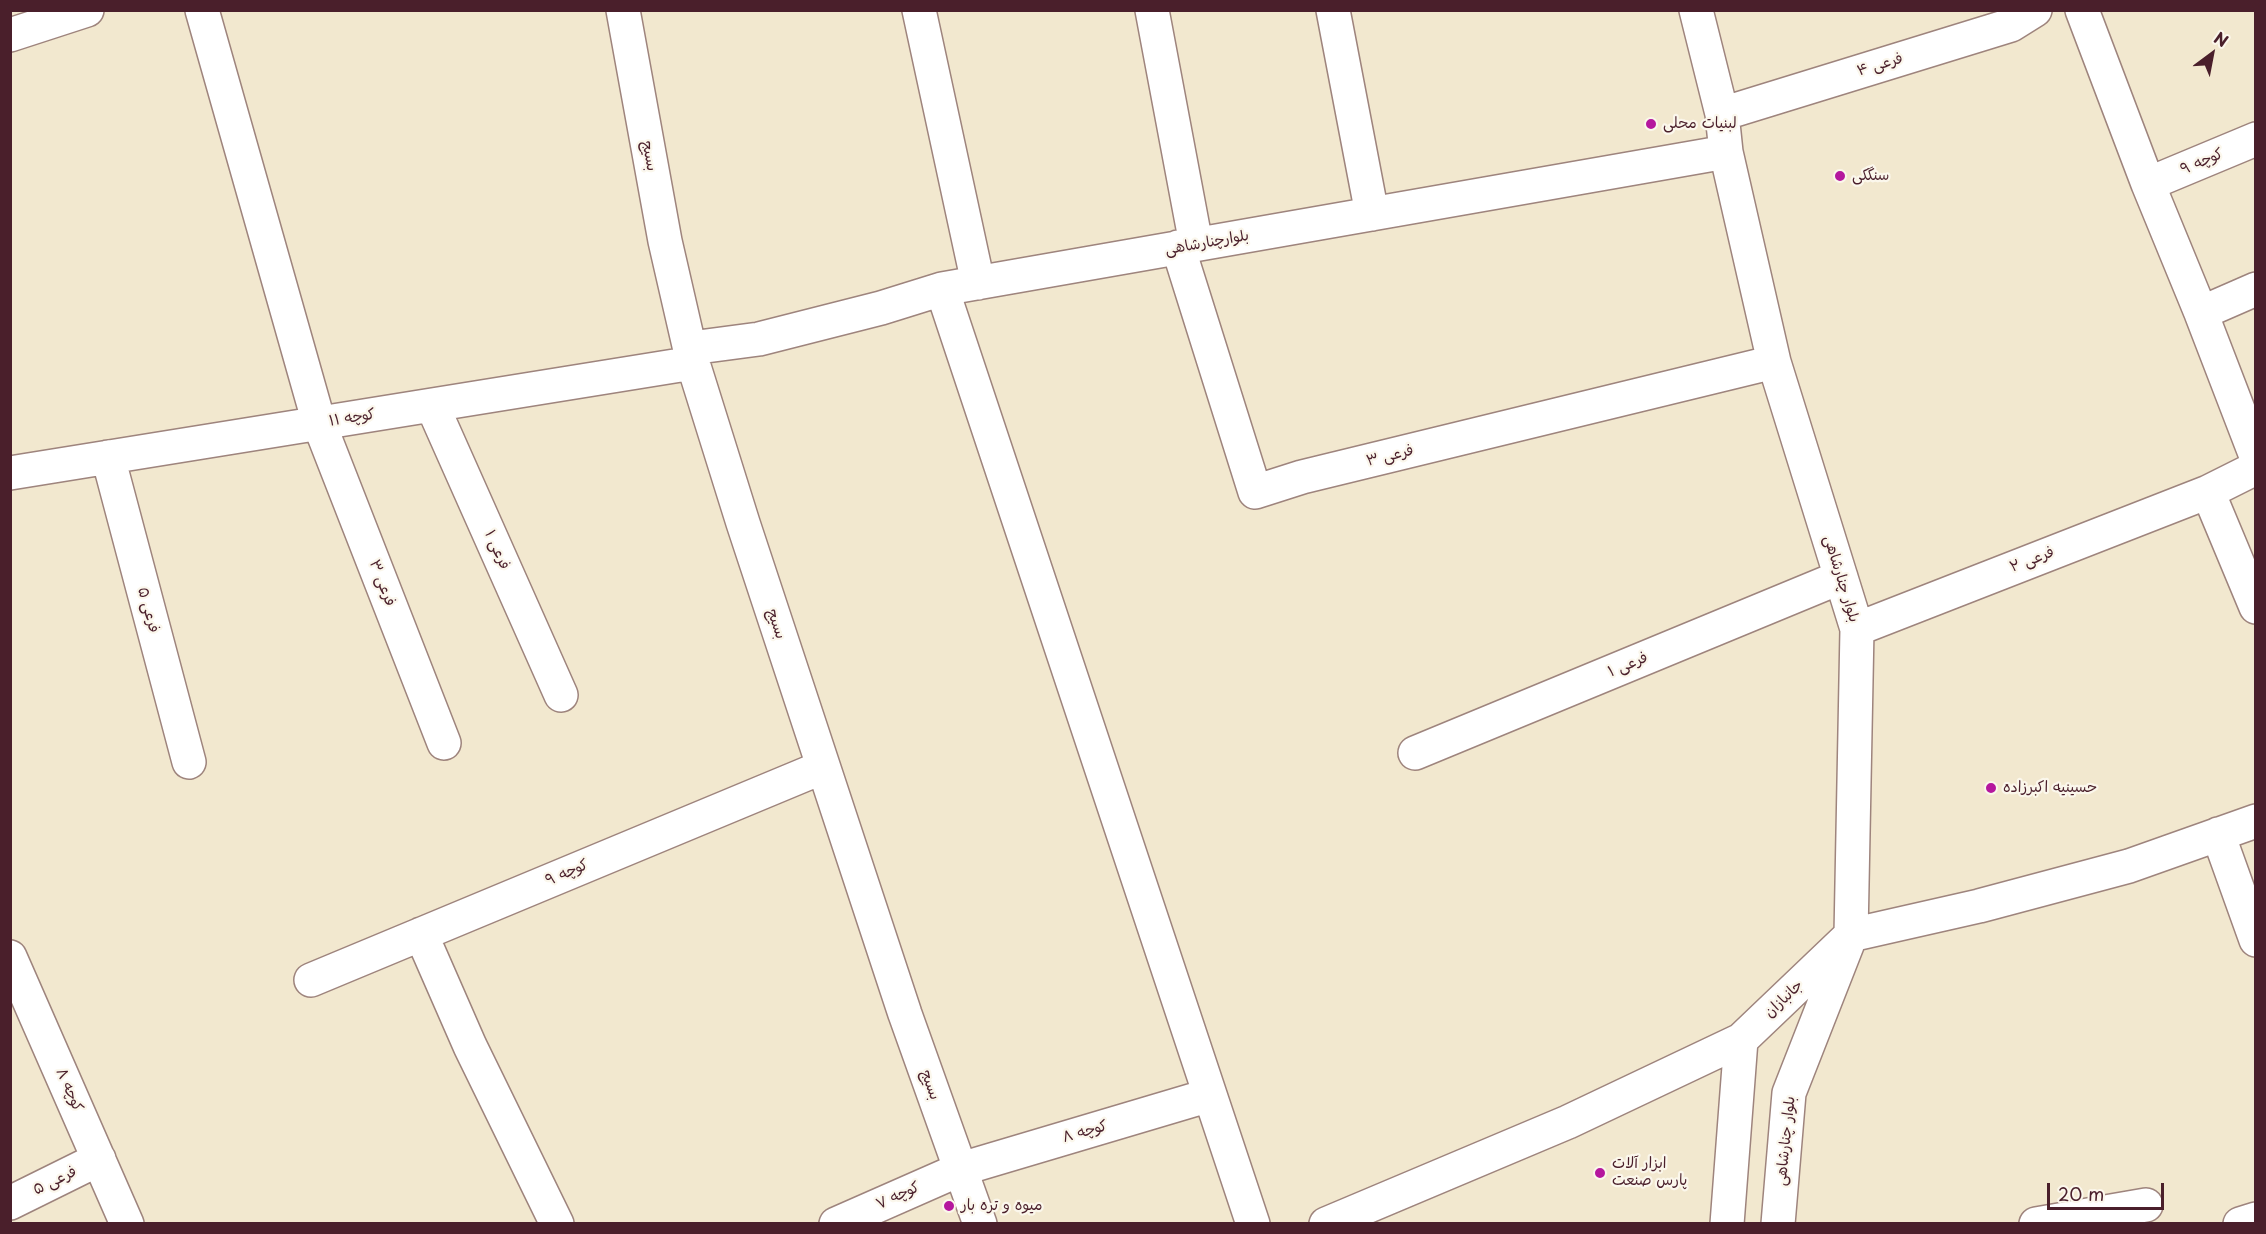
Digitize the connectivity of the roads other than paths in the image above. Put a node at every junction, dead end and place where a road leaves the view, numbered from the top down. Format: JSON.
{"nodes":[{"id":1,"x":87,"y":10,"type":"edge"},
{"id":2,"x":202,"y":10,"type":"edge"},
{"id":3,"x":623,"y":10,"type":"edge"},
{"id":4,"x":919,"y":10,"type":"edge"},
{"id":5,"x":1152,"y":10,"type":"edge"},
{"id":6,"x":1333,"y":10,"type":"edge"},
{"id":7,"x":1696,"y":10,"type":"edge"},
{"id":8,"x":2082,"y":10,"type":"edge"},
{"id":9,"x":2017,"y":15,"type":"edge"},
{"id":10,"x":10,"y":35,"type":"edge"},
{"id":11,"x":1722,"y":114,"type":"junction"},
{"id":12,"x":2256,"y":139,"type":"edge"},
{"id":13,"x":1726,"y":152,"type":"junction"},
{"id":14,"x":2148,"y":184,"type":"junction"},
{"id":15,"x":1372,"y":214,"type":"junction"},
{"id":16,"x":1187,"y":246,"type":"junction"},
{"id":17,"x":978,"y":283,"type":"junction"},
{"id":18,"x":942,"y":289,"type":"junction"},
{"id":19,"x":2256,"y":289,"type":"edge"},
{"id":20,"x":2201,"y":313,"type":"junction"},
{"id":21,"x":692,"y":355,"type":"junction"},
{"id":22,"x":1774,"y":362,"type":"junction"},
{"id":23,"x":432,"y":405,"type":"junction"},
{"id":24,"x":319,"y":423,"type":"junction"},
{"id":25,"x":2256,"y":456,"type":"edge"},
{"id":26,"x":108,"y":457,"type":"junction"},
{"id":27,"x":2256,"y":468,"type":"edge"},
{"id":28,"x":10,"y":473,"type":"edge"},
{"id":29,"x":2208,"y":492,"type":"junction"},
{"id":30,"x":1841,"y":577,"type":"junction"},
{"id":31,"x":2256,"y":607,"type":"edge"},
{"id":32,"x":1857,"y":629,"type":"junction"},
{"id":33,"x":561,"y":695,"type":"dead end"},
{"id":34,"x":444,"y":743,"type":"dead end"},
{"id":35,"x":1415,"y":753,"type":"dead end"},
{"id":36,"x":189,"y":762,"type":"dead end"},
{"id":37,"x":823,"y":766,"type":"junction"},
{"id":38,"x":2256,"y":822,"type":"edge"},
{"id":39,"x":2218,"y":834,"type":"junction"},
{"id":40,"x":421,"y":934,"type":"junction"},
{"id":41,"x":1851,"y":935,"type":"junction"},
{"id":42,"x":2256,"y":940,"type":"edge"},
{"id":43,"x":10,"y":957,"type":"edge"},
{"id":44,"x":311,"y":980,"type":"dead end"},
{"id":45,"x":1741,"y":1040,"type":"junction"},
{"id":46,"x":1210,"y":1095,"type":"junction"},
{"id":47,"x":99,"y":1160,"type":"junction"},
{"id":48,"x":961,"y":1168,"type":"junction"},
{"id":49,"x":10,"y":1203,"type":"edge"},
{"id":50,"x":2146,"y":1204,"type":"dead end"},
{"id":51,"x":2256,"y":1219,"type":"edge"},
{"id":52,"x":128,"y":1224,"type":"edge"},
{"id":53,"x":556,"y":1224,"type":"edge"},
{"id":54,"x":836,"y":1224,"type":"edge"},
{"id":55,"x":980,"y":1224,"type":"edge"},
{"id":56,"x":1253,"y":1224,"type":"edge"},
{"id":57,"x":1326,"y":1224,"type":"edge"},
{"id":58,"x":1727,"y":1224,"type":"edge"},
{"id":59,"x":1778,"y":1224,"type":"edge"},
{"id":60,"x":2036,"y":1224,"type":"edge"},
{"id":61,"x":2240,"y":1224,"type":"edge"}],
"edges":[{"from":1,"to":10,"type":"street"},
{"from":2,"to":24,"type":"street","name":"فرعی ۳"},
{"from":3,"to":21,"type":"street","name":"بسیج"},
{"from":4,"to":17,"type":"street"},
{"from":5,"to":16,"type":"street"},
{"from":6,"to":15,"type":"street"},
{"from":7,"to":11,"type":"street","name":"بلوار چنارشاهی"},
{"from":8,"to":14,"type":"street"},
{"from":9,"to":11,"type":"street","name":"فرعی ۴"},
{"from":11,"to":13,"type":"street","name":"بلوار چنارشاهی"},
{"from":12,"to":14,"type":"street","name":"کوچه ۹"},
{"from":13,"to":15,"type":"street","name":"بلوارچنارشاهی"},
{"from":13,"to":22,"type":"street","name":"بلوار چنارشاهی"},
{"from":14,"to":20,"type":"street"},
{"from":15,"to":16,"type":"street","name":"بلوارچنارشاهی"},
{"from":16,"to":17,"type":"street","name":"بلوارچنارشاهی"},
{"from":16,"to":22,"type":"street","name":"فرعی ۳"},
{"from":17,"to":18,"type":"street","name":"بلوارچنارشاهی"},
{"from":18,"to":21,"type":"street","name":"بلوارچنارشاهی"},
{"from":18,"to":46,"type":"street"},
{"from":19,"to":20,"type":"street"},
{"from":20,"to":25,"type":"street"},
{"from":21,"to":23,"type":"street","name":"کوچه ۱۱"},
{"from":21,"to":37,"type":"street","name":"بسیج"},
{"from":22,"to":30,"type":"street","name":"بلوار چنارشاهی"},
{"from":23,"to":24,"type":"street","name":"کوچه ۱۱"},
{"from":23,"to":33,"type":"street","name":"فرعی ۱"},
{"from":24,"to":26,"type":"street","name":"کوچه ۱۱"},
{"from":24,"to":34,"type":"street","name":"فرعی ۳"},
{"from":26,"to":28,"type":"street","name":"کوچه ۱۱"},
{"from":26,"to":36,"type":"street","name":"فرعی ۵"},
{"from":27,"to":29,"type":"street","name":"فرعی ۲"},
{"from":29,"to":31,"type":"street"},
{"from":29,"to":32,"type":"street","name":"فرعی ۲"},
{"from":30,"to":32,"type":"street","name":"بلوار چنارشاهی"},
{"from":30,"to":35,"type":"street","name":"فرعی ۱"},
{"from":32,"to":41,"type":"street","name":"بلوار چنارشاهی"},
{"from":37,"to":40,"type":"street","name":"کوچه ۹"},
{"from":37,"to":48,"type":"street","name":"بسیج"},
{"from":38,"to":39,"type":"street"},
{"from":39,"to":41,"type":"street"},
{"from":39,"to":42,"type":"street"},
{"from":40,"to":44,"type":"street","name":"کوچه ۹"},
{"from":40,"to":53,"type":"street"},
{"from":41,"to":45,"type":"street","name":"جانبازان"},
{"from":41,"to":59,"type":"street","name":"بلوار چنارشاهی"},
{"from":43,"to":47,"type":"street","name":"کوچه ۸"},
{"from":45,"to":57,"type":"street","name":"جانبازان"},
{"from":45,"to":58,"type":"street"},
{"from":46,"to":48,"type":"street","name":"کوچه ۸"},
{"from":46,"to":56,"type":"street"},
{"from":47,"to":49,"type":"street","name":"فرعی ۵"},
{"from":47,"to":52,"type":"street","name":"کوچه ۸"},
{"from":48,"to":54,"type":"street","name":"کوچه ۷"},
{"from":48,"to":55,"type":"street","name":"بسیج"},
{"from":50,"to":60,"type":"street"},
{"from":51,"to":61,"type":"street"}]}
